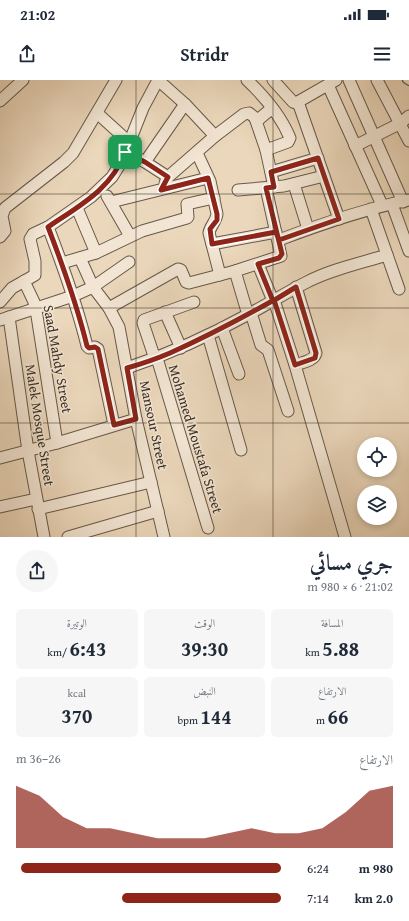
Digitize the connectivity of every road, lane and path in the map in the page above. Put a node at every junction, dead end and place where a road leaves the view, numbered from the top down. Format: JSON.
{"nodes":[{"id":1,"x":116,"y":80,"type":"edge"},
{"id":2,"x":158,"y":80,"type":"edge"},
{"id":3,"x":247,"y":80,"type":"edge"},
{"id":4,"x":273,"y":80,"type":"edge"},
{"id":5,"x":349,"y":80,"type":"edge"},
{"id":6,"x":377,"y":80,"type":"edge"},
{"id":7,"x":406,"y":80,"type":"edge"},
{"id":8,"x":16,"y":82,"type":"edge"},
{"id":9,"x":332,"y":82,"type":"edge"},
{"id":10,"x":409,"y":82,"type":"edge"},
{"id":11,"x":0,"y":101,"type":"edge"},
{"id":12,"x":297,"y":103,"type":"junction"},
{"id":13,"x":184,"y":104,"type":"junction"},
{"id":14,"x":272,"y":108,"type":"junction"},
{"id":15,"x":97,"y":113,"type":"junction"},
{"id":16,"x":255,"y":118,"type":"junction"},
{"id":17,"x":405,"y":120,"type":"edge"},
{"id":18,"x":215,"y":136,"type":"junction"},
{"id":19,"x":374,"y":137,"type":"junction"},
{"id":20,"x":409,"y":141,"type":"edge"},
{"id":21,"x":355,"y":146,"type":"junction"},
{"id":22,"x":127,"y":147,"type":"junction"},
{"id":23,"x":266,"y":150,"type":"junction"},
{"id":24,"x":197,"y":153,"type":"junction"},
{"id":25,"x":318,"y":158,"type":"junction"},
{"id":26,"x":145,"y":162,"type":"junction"},
{"id":27,"x":271,"y":172,"type":"junction"},
{"id":28,"x":324,"y":176,"type":"junction"},
{"id":29,"x":168,"y":177,"type":"junction"},
{"id":30,"x":208,"y":178,"type":"junction"},
{"id":31,"x":294,"y":184,"type":"junction"},
{"id":32,"x":102,"y":188,"type":"junction"},
{"id":33,"x":270,"y":188,"type":"junction"},
{"id":34,"x":161,"y":190,"type":"junction"},
{"id":35,"x":238,"y":190,"type":"dead end"},
{"id":36,"x":214,"y":198,"type":"junction"},
{"id":37,"x":111,"y":202,"type":"junction"},
{"id":38,"x":391,"y":204,"type":"edge"},
{"id":39,"x":77,"y":208,"type":"junction"},
{"id":40,"x":339,"y":219,"type":"junction"},
{"id":41,"x":48,"y":227,"type":"junction"},
{"id":42,"x":308,"y":229,"type":"junction"},
{"id":43,"x":130,"y":236,"type":"junction"},
{"id":44,"x":278,"y":236,"type":"junction"},
{"id":45,"x":0,"y":237,"type":"edge"},
{"id":46,"x":212,"y":244,"type":"junction"},
{"id":47,"x":409,"y":251,"type":"edge"},
{"id":48,"x":96,"y":253,"type":"junction"},
{"id":49,"x":387,"y":255,"type":"junction"},
{"id":50,"x":80,"y":258,"type":"junction"},
{"id":51,"x":128,"y":262,"type":"dead end"},
{"id":52,"x":62,"y":263,"type":"junction"},
{"id":53,"x":258,"y":264,"type":"junction"},
{"id":54,"x":235,"y":271,"type":"junction"},
{"id":55,"x":220,"y":275,"type":"junction"},
{"id":56,"x":24,"y":281,"type":"junction"},
{"id":57,"x":93,"y":287,"type":"junction"},
{"id":58,"x":296,"y":287,"type":"junction"},
{"id":59,"x":399,"y":289,"type":"dead end"},
{"id":60,"x":73,"y":296,"type":"junction"},
{"id":61,"x":274,"y":301,"type":"junction"},
{"id":62,"x":0,"y":302,"type":"edge"},
{"id":63,"x":194,"y":302,"type":"dead end"},
{"id":64,"x":109,"y":308,"type":"junction"},
{"id":65,"x":36,"y":309,"type":"junction"},
{"id":66,"x":165,"y":312,"type":"junction"},
{"id":67,"x":249,"y":314,"type":"junction"},
{"id":68,"x":5,"y":319,"type":"edge"},
{"id":69,"x":222,"y":328,"type":"junction"},
{"id":70,"x":208,"y":335,"type":"junction"},
{"id":71,"x":181,"y":348,"type":"junction"},
{"id":72,"x":156,"y":359,"type":"junction"},
{"id":73,"x":295,"y":365,"type":"junction"},
{"id":74,"x":127,"y":368,"type":"junction"},
{"id":75,"x":239,"y":374,"type":"dead end"},
{"id":76,"x":288,"y":411,"type":"dead end"},
{"id":77,"x":136,"y":419,"type":"junction"},
{"id":78,"x":114,"y":425,"type":"junction"},
{"id":79,"x":57,"y":443,"type":"junction"},
{"id":80,"x":241,"y":450,"type":"dead end"},
{"id":81,"x":28,"y":451,"type":"junction"},
{"id":82,"x":0,"y":458,"type":"edge"},
{"id":83,"x":151,"y":482,"type":"junction"},
{"id":84,"x":37,"y":504,"type":"junction"},
{"id":85,"x":0,"y":506,"type":"edge"},
{"id":86,"x":158,"y":512,"type":"junction"},
{"id":87,"x":208,"y":528,"type":"dead end"},
{"id":88,"x":44,"y":537,"type":"edge"},
{"id":89,"x":68,"y":537,"type":"edge"},
{"id":90,"x":164,"y":537,"type":"edge"},
{"id":91,"x":345,"y":537,"type":"edge"}],
"edges":[{"from":1,"to":15,"type":"street"},
{"from":2,"to":13,"type":"street"},
{"from":2,"to":22,"type":"street"},
{"from":3,"to":14,"type":"street"},
{"from":4,"to":12,"type":"street"},
{"from":5,"to":19,"type":"street"},
{"from":6,"to":17,"type":"street"},
{"from":7,"to":10,"type":"lane"},
{"from":8,"to":11,"type":"street"},
{"from":9,"to":12,"type":"street"},
{"from":9,"to":21,"type":"street"},
{"from":12,"to":25,"type":"street"},
{"from":13,"to":18,"type":"street"},
{"from":13,"to":26,"type":"street"},
{"from":14,"to":16,"type":"street"},
{"from":14,"to":23,"type":"street"},
{"from":15,"to":22,"type":"street"},
{"from":15,"to":45,"type":"street"},
{"from":16,"to":18,"type":"street"},
{"from":16,"to":23,"type":"street"},
{"from":17,"to":19,"type":"street"},
{"from":17,"to":20,"type":"street"},
{"from":18,"to":24,"type":"street"},
{"from":19,"to":21,"type":"street"},
{"from":19,"to":38,"type":"street"},
{"from":21,"to":38,"type":"street"},
{"from":22,"to":26,"type":"street"},
{"from":22,"to":32,"type":"street"},
{"from":23,"to":27,"type":"street"},
{"from":24,"to":29,"type":"street"},
{"from":24,"to":30,"type":"street"},
{"from":25,"to":27,"type":"street"},
{"from":25,"to":28,"type":"street"},
{"from":26,"to":29,"type":"street"},
{"from":27,"to":33,"type":"street"},
{"from":28,"to":31,"type":"street"},
{"from":28,"to":40,"type":"street"},
{"from":29,"to":34,"type":"street"},
{"from":30,"to":34,"type":"street"},
{"from":30,"to":36,"type":"street"},
{"from":31,"to":33,"type":"street"},
{"from":31,"to":42,"type":"street"},
{"from":32,"to":37,"type":"street"},
{"from":32,"to":39,"type":"street"},
{"from":33,"to":35,"type":"street"},
{"from":33,"to":44,"type":"street"},
{"from":34,"to":37,"type":"street"},
{"from":36,"to":43,"type":"street"},
{"from":36,"to":46,"type":"street"},
{"from":37,"to":43,"type":"street"},
{"from":38,"to":40,"type":"street"},
{"from":38,"to":47,"type":"street"},
{"from":38,"to":49,"type":"street"},
{"from":39,"to":41,"type":"street"},
{"from":39,"to":48,"type":"street"},
{"from":40,"to":42,"type":"street"},
{"from":41,"to":52,"type":"street"},
{"from":41,"to":56,"type":"street"},
{"from":42,"to":44,"type":"street"},
{"from":43,"to":48,"type":"street"},
{"from":44,"to":46,"type":"street"},
{"from":44,"to":53,"type":"street"},
{"from":46,"to":55,"type":"street"},
{"from":48,"to":50,"type":"street"},
{"from":49,"to":58,"type":"street"},
{"from":49,"to":59,"type":"street"},
{"from":50,"to":52,"type":"street"},
{"from":50,"to":57,"type":"street","name":"Mansour Street"},
{"from":51,"to":57,"type":"street"},
{"from":52,"to":60,"type":"street"},
{"from":53,"to":54,"type":"street"},
{"from":53,"to":61,"type":"street"},
{"from":54,"to":55,"type":"street"},
{"from":54,"to":67,"type":"street"},
{"from":55,"to":64,"type":"street"},
{"from":56,"to":62,"type":"street"},
{"from":56,"to":65,"type":"street","name":"Saad Mahdy Street"},
{"from":57,"to":60,"type":"street"},
{"from":57,"to":64,"type":"street","name":"Mansour Street"},
{"from":58,"to":61,"type":"street"},
{"from":58,"to":73,"type":"street"},
{"from":60,"to":65,"type":"street"},
{"from":60,"to":78,"type":"street"},
{"from":61,"to":67,"type":"street"},
{"from":61,"to":73,"type":"street"},
{"from":63,"to":66,"type":"street"},
{"from":64,"to":74,"type":"street","name":"Mansour Street"},
{"from":65,"to":68,"type":"street"},
{"from":65,"to":79,"type":"street","name":"Saad Mahdy Street"},
{"from":66,"to":71,"type":"street"},
{"from":66,"to":72,"type":"street","name":"Mohamed Moustafa Street"},
{"from":67,"to":69,"type":"street"},
{"from":67,"to":76,"type":"street"},
{"from":68,"to":81,"type":"street","name":"Malek Mosque Street"},
{"from":69,"to":70,"type":"street"},
{"from":69,"to":75,"type":"street"},
{"from":70,"to":71,"type":"street"},
{"from":70,"to":80,"type":"street"},
{"from":71,"to":72,"type":"street"},
{"from":72,"to":74,"type":"street"},
{"from":72,"to":87,"type":"street","name":"Mohamed Moustafa Street"},
{"from":73,"to":91,"type":"street"},
{"from":74,"to":77,"type":"street","name":"Mansour Street"},
{"from":77,"to":78,"type":"street"},
{"from":77,"to":83,"type":"street","name":"Mansour Street"},
{"from":78,"to":79,"type":"street"},
{"from":79,"to":81,"type":"street"},
{"from":81,"to":82,"type":"street"},
{"from":81,"to":84,"type":"street","name":"Malek Mosque Street"},
{"from":83,"to":84,"type":"street"},
{"from":83,"to":86,"type":"street","name":"Mansour Street"},
{"from":84,"to":85,"type":"street"},
{"from":84,"to":88,"type":"street","name":"Malek Mosque Street"},
{"from":86,"to":89,"type":"street"},
{"from":86,"to":90,"type":"street","name":"Mansour Street"}]}
